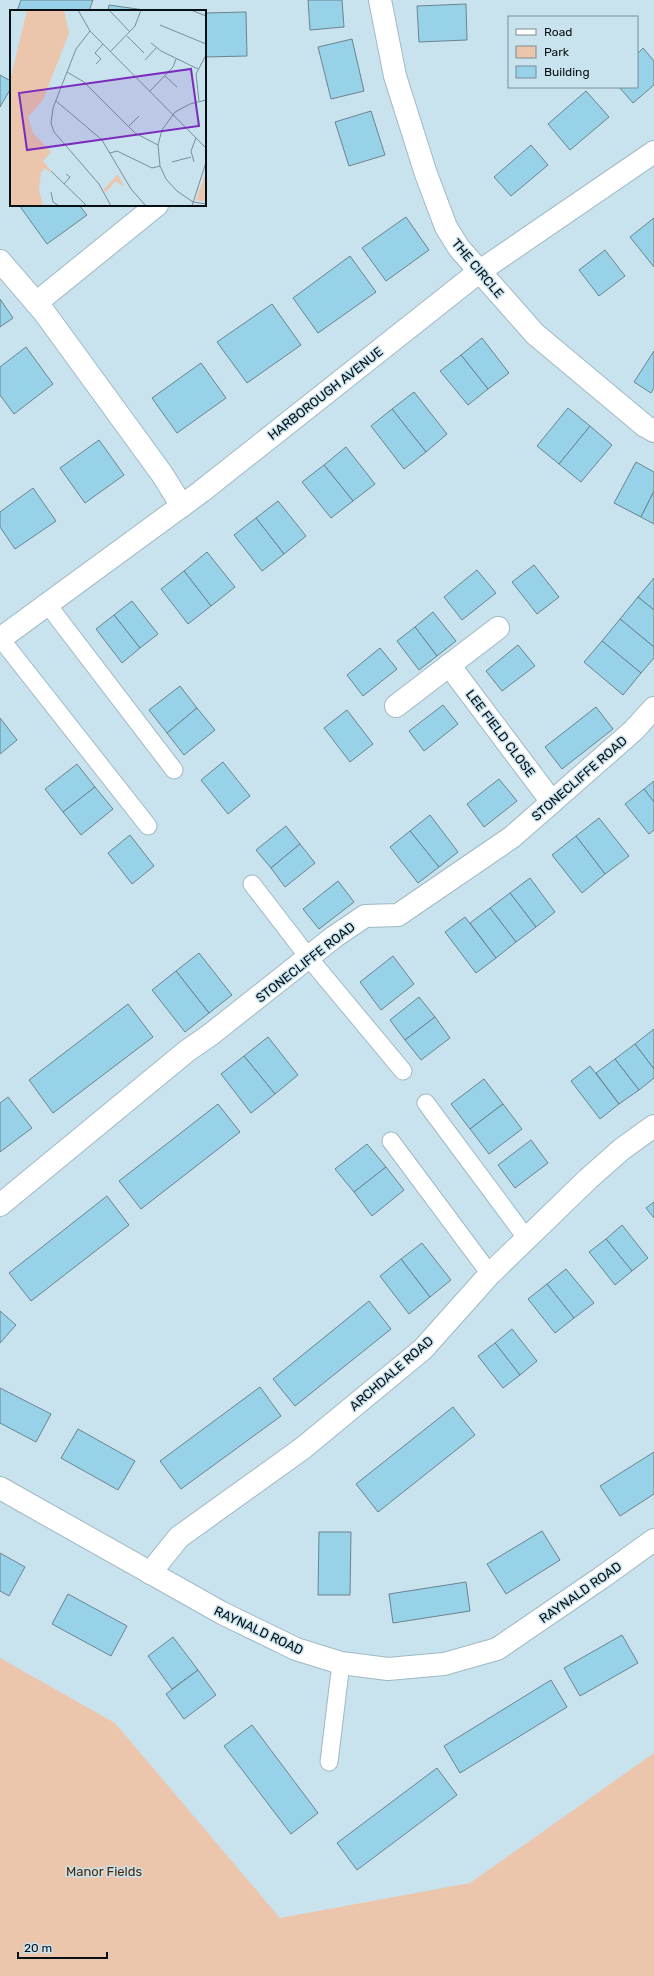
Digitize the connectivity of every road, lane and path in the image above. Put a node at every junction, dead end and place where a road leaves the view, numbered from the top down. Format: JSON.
{"nodes":[{"id":1,"x":380,"y":0,"type":"edge"},
{"id":2,"x":654,"y":152,"type":"edge"},
{"id":3,"x":156,"y":206,"type":"edge"},
{"id":4,"x":0,"y":261,"type":"edge"},
{"id":5,"x":480,"y":270,"type":"junction"},
{"id":6,"x":36,"y":303,"type":"junction"},
{"id":7,"x":654,"y":431,"type":"edge"},
{"id":8,"x":182,"y":506,"type":"junction"},
{"id":9,"x":48,"y":605,"type":"junction"},
{"id":10,"x":498,"y":628,"type":"dead end"},
{"id":11,"x":0,"y":639,"type":"edge"},
{"id":12,"x":449,"y":665,"type":"junction"},
{"id":13,"x":396,"y":706,"type":"dead end"},
{"id":14,"x":654,"y":708,"type":"edge"},
{"id":15,"x":174,"y":770,"type":"dead end"},
{"id":16,"x":552,"y":802,"type":"junction"},
{"id":17,"x":148,"y":826,"type":"dead end"},
{"id":18,"x":252,"y":884,"type":"dead end"},
{"id":19,"x":309,"y":958,"type":"junction"},
{"id":20,"x":403,"y":1071,"type":"dead end"},
{"id":21,"x":426,"y":1103,"type":"dead end"},
{"id":22,"x":654,"y":1126,"type":"edge"},
{"id":23,"x":391,"y":1141,"type":"dead end"},
{"id":24,"x":0,"y":1205,"type":"edge"},
{"id":25,"x":527,"y":1239,"type":"junction"},
{"id":26,"x":490,"y":1274,"type":"junction"},
{"id":27,"x":0,"y":1488,"type":"edge"},
{"id":28,"x":654,"y":1540,"type":"edge"},
{"id":29,"x":150,"y":1573,"type":"junction"},
{"id":30,"x":341,"y":1663,"type":"junction"},
{"id":31,"x":329,"y":1762,"type":"dead end"}],
"edges":[{"from":1,"to":5,"type":"street","name":"THE CIRCLE"},
{"from":2,"to":5,"type":"street","name":"HARBOROUGH AVENUE"},
{"from":3,"to":6,"type":"street"},
{"from":4,"to":6,"type":"street"},
{"from":5,"to":7,"type":"street","name":"THE CIRCLE"},
{"from":5,"to":8,"type":"street","name":"HARBOROUGH AVENUE"},
{"from":6,"to":8,"type":"street"},
{"from":8,"to":9,"type":"street","name":"HARBOROUGH AVENUE"},
{"from":9,"to":11,"type":"street","name":"HARBOROUGH AVENUE"},
{"from":9,"to":15,"type":"lane"},
{"from":10,"to":12,"type":"street"},
{"from":11,"to":17,"type":"lane"},
{"from":12,"to":13,"type":"street"},
{"from":12,"to":16,"type":"street","name":"LEE FIELD CLOSE"},
{"from":14,"to":16,"type":"street","name":"STONECLIFFE ROAD"},
{"from":16,"to":19,"type":"street","name":"STONECLIFFE ROAD"},
{"from":18,"to":19,"type":"lane"},
{"from":19,"to":20,"type":"lane"},
{"from":19,"to":24,"type":"street","name":"STONECLIFFE ROAD"},
{"from":21,"to":25,"type":"lane"},
{"from":22,"to":25,"type":"street","name":"ARCHDALE ROAD"},
{"from":23,"to":26,"type":"lane"},
{"from":25,"to":26,"type":"street","name":"ARCHDALE ROAD"},
{"from":26,"to":29,"type":"street","name":"ARCHDALE ROAD"},
{"from":27,"to":29,"type":"street","name":"RAYNALD ROAD"},
{"from":28,"to":30,"type":"street","name":"RAYNALD ROAD"},
{"from":29,"to":30,"type":"street","name":"RAYNALD ROAD"},
{"from":30,"to":31,"type":"lane"}]}
